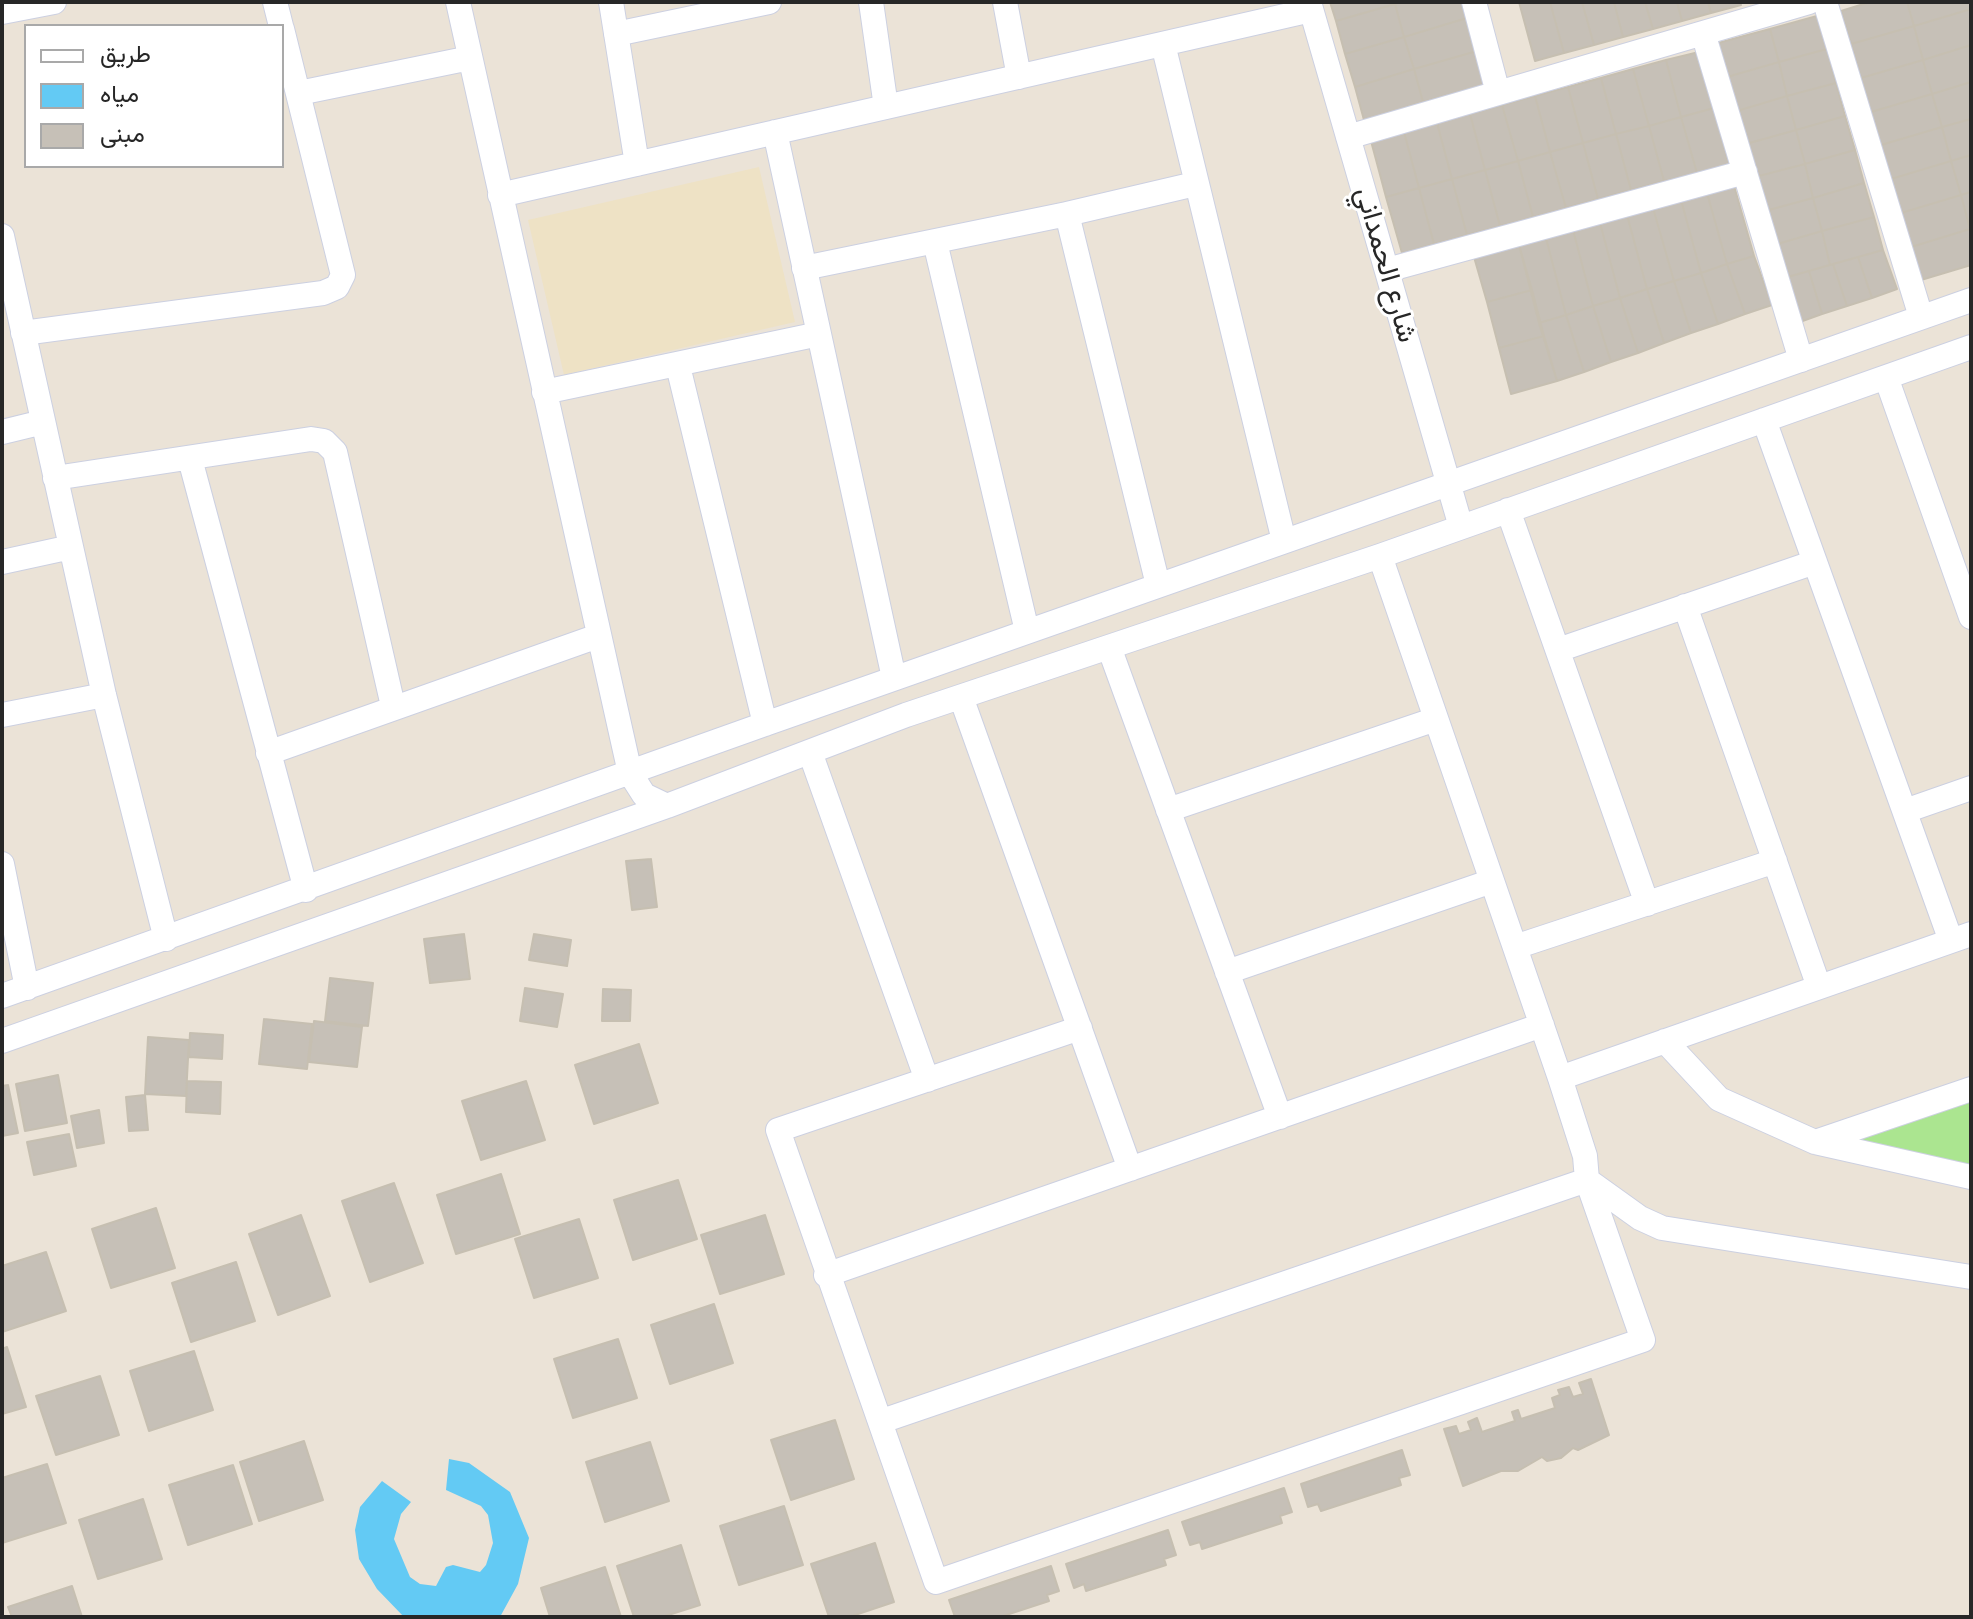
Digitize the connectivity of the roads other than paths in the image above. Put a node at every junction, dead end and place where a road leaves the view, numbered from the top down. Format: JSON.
{"nodes":[{"id":1,"x":54,"y":2,"type":"edge"},
{"id":2,"x":275,"y":2,"type":"edge"},
{"id":3,"x":458,"y":2,"type":"edge"},
{"id":4,"x":611,"y":2,"type":"edge"},
{"id":5,"x":769,"y":2,"type":"edge"},
{"id":6,"x":871,"y":2,"type":"edge"},
{"id":7,"x":1005,"y":2,"type":"edge"},
{"id":8,"x":1474,"y":2,"type":"edge"},
{"id":9,"x":1809,"y":2,"type":"edge"},
{"id":10,"x":1825,"y":2,"type":"edge"},
{"id":11,"x":1310,"y":6,"type":"edge"},
{"id":12,"x":2,"y":12,"type":"edge"},
{"id":13,"x":281,"y":24,"type":"edge"},
{"id":14,"x":1703,"y":33,"type":"junction"},
{"id":15,"x":616,"y":34,"type":"junction"},
{"id":16,"x":284,"y":35,"type":"edge"},
{"id":17,"x":1163,"y":44,"type":"junction"},
{"id":18,"x":470,"y":58,"type":"junction"},
{"id":19,"x":1019,"y":77,"type":"junction"},
{"id":20,"x":299,"y":93,"type":"junction"},
{"id":21,"x":1498,"y":93,"type":"junction"},
{"id":22,"x":886,"y":107,"type":"junction"},
{"id":23,"x":775,"y":132,"type":"junction"},
{"id":24,"x":1348,"y":137,"type":"junction"},
{"id":25,"x":637,"y":164,"type":"junction"},
{"id":26,"x":1745,"y":172,"type":"junction"},
{"id":27,"x":1195,"y":184,"type":"junction"},
{"id":28,"x":500,"y":195,"type":"junction"},
{"id":29,"x":1067,"y":214,"type":"junction"},
{"id":30,"x":2,"y":236,"type":"edge"},
{"id":31,"x":935,"y":242,"type":"junction"},
{"id":32,"x":804,"y":268,"type":"junction"},
{"id":33,"x":1387,"y":270,"type":"junction"},
{"id":34,"x":1971,"y":300,"type":"edge"},
{"id":35,"x":1921,"y":317,"type":"junction"},
{"id":36,"x":23,"y":333,"type":"junction"},
{"id":37,"x":819,"y":334,"type":"junction"},
{"id":38,"x":1971,"y":347,"type":"edge"},
{"id":39,"x":1801,"y":360,"type":"junction"},
{"id":40,"x":678,"y":366,"type":"junction"},
{"id":41,"x":1886,"y":377,"type":"junction"},
{"id":42,"x":544,"y":392,"type":"junction"},
{"id":43,"x":1764,"y":420,"type":"junction"},
{"id":44,"x":43,"y":422,"type":"junction"},
{"id":45,"x":2,"y":432,"type":"edge"},
{"id":46,"x":190,"y":459,"type":"junction"},
{"id":47,"x":55,"y":478,"type":"junction"},
{"id":48,"x":1446,"y":484,"type":"junction"},
{"id":49,"x":1508,"y":510,"type":"junction"},
{"id":50,"x":1461,"y":527,"type":"junction"},
{"id":51,"x":1284,"y":541,"type":"junction"},
{"id":52,"x":71,"y":547,"type":"junction"},
{"id":53,"x":1380,"y":556,"type":"junction"},
{"id":54,"x":2,"y":562,"type":"edge"},
{"id":55,"x":1815,"y":562,"type":"junction"},
{"id":56,"x":1158,"y":585,"type":"junction"},
{"id":57,"x":1685,"y":606,"type":"junction"},
{"id":58,"x":1971,"y":617,"type":"edge"},
{"id":59,"x":1027,"y":631,"type":"junction"},
{"id":60,"x":598,"y":636,"type":"junction"},
{"id":61,"x":1109,"y":647,"type":"junction"},
{"id":62,"x":1558,"y":650,"type":"junction"},
{"id":63,"x":894,"y":678,"type":"junction"},
{"id":64,"x":104,"y":695,"type":"junction"},
{"id":65,"x":961,"y":697,"type":"junction"},
{"id":66,"x":393,"y":706,"type":"junction"},
{"id":67,"x":2,"y":715,"type":"edge"},
{"id":68,"x":1436,"y":719,"type":"junction"},
{"id":69,"x":765,"y":724,"type":"junction"},
{"id":70,"x":810,"y":752,"type":"junction"},
{"id":71,"x":268,"y":753,"type":"junction"},
{"id":72,"x":630,"y":773,"type":"junction"},
{"id":73,"x":1971,"y":788,"type":"edge"},
{"id":74,"x":667,"y":806,"type":"junction"},
{"id":75,"x":1168,"y":810,"type":"junction"},
{"id":76,"x":1905,"y":811,"type":"junction"},
{"id":77,"x":1775,"y":861,"type":"junction"},
{"id":78,"x":2,"y":864,"type":"edge"},
{"id":79,"x":1492,"y":881,"type":"junction"},
{"id":80,"x":306,"y":890,"type":"junction"},
{"id":81,"x":1647,"y":904,"type":"junction"},
{"id":82,"x":1961,"y":937,"type":"edge"},
{"id":83,"x":166,"y":939,"type":"junction"},
{"id":84,"x":1515,"y":947,"type":"junction"},
{"id":85,"x":1227,"y":972,"type":"junction"},
{"id":86,"x":1819,"y":987,"type":"junction"},
{"id":87,"x":27,"y":988,"type":"junction"},
{"id":88,"x":2,"y":996,"type":"edge"},
{"id":89,"x":1542,"y":1025,"type":"junction"},
{"id":90,"x":1080,"y":1028,"type":"junction"},
{"id":91,"x":2,"y":1041,"type":"edge"},
{"id":92,"x":1665,"y":1041,"type":"junction"},
{"id":93,"x":1560,"y":1078,"type":"junction"},
{"id":94,"x":927,"y":1080,"type":"junction"},
{"id":95,"x":1971,"y":1089,"type":"edge"},
{"id":96,"x":1280,"y":1117,"type":"junction"},
{"id":97,"x":1815,"y":1142,"type":"junction"},
{"id":98,"x":1130,"y":1169,"type":"junction"},
{"id":99,"x":1971,"y":1177,"type":"edge"},
{"id":100,"x":1587,"y":1180,"type":"junction"},
{"id":101,"x":826,"y":1275,"type":"junction"},
{"id":102,"x":1971,"y":1277,"type":"edge"},
{"id":103,"x":882,"y":1421,"type":"junction"}],
"edges":[{"from":1,"to":12,"type":"street"},
{"from":2,"to":13,"type":"street"},
{"from":3,"to":18,"type":"street"},
{"from":4,"to":15,"type":"street"},
{"from":5,"to":15,"type":"street"},
{"from":6,"to":22,"type":"street"},
{"from":7,"to":19,"type":"street"},
{"from":8,"to":21,"type":"street"},
{"from":9,"to":14,"type":"street"},
{"from":10,"to":35,"type":"street"},
{"from":11,"to":17,"type":"street"},
{"from":11,"to":24,"type":"street","name":"شارع الحمداني"},
{"from":14,"to":21,"type":"street"},
{"from":14,"to":26,"type":"street"},
{"from":15,"to":25,"type":"street"},
{"from":16,"to":20,"type":"street"},
{"from":17,"to":19,"type":"street"},
{"from":17,"to":27,"type":"street"},
{"from":18,"to":20,"type":"street"},
{"from":18,"to":28,"type":"street"},
{"from":19,"to":22,"type":"street"},
{"from":20,"to":36,"type":"street"},
{"from":21,"to":24,"type":"street"},
{"from":22,"to":23,"type":"street"},
{"from":23,"to":25,"type":"street"},
{"from":23,"to":32,"type":"street"},
{"from":24,"to":33,"type":"street","name":"شارع الحمداني"},
{"from":25,"to":28,"type":"street"},
{"from":26,"to":33,"type":"street"},
{"from":26,"to":39,"type":"street"},
{"from":27,"to":29,"type":"street"},
{"from":27,"to":51,"type":"street"},
{"from":28,"to":42,"type":"street"},
{"from":29,"to":31,"type":"street"},
{"from":29,"to":56,"type":"street"},
{"from":30,"to":36,"type":"street"},
{"from":31,"to":32,"type":"street"},
{"from":31,"to":59,"type":"street"},
{"from":32,"to":37,"type":"street"},
{"from":33,"to":48,"type":"street","name":"شارع الحمداني"},
{"from":34,"to":35,"type":"street"},
{"from":35,"to":39,"type":"street"},
{"from":36,"to":44,"type":"street"},
{"from":37,"to":40,"type":"street"},
{"from":37,"to":63,"type":"street"},
{"from":38,"to":41,"type":"street"},
{"from":39,"to":48,"type":"street"},
{"from":40,"to":42,"type":"street"},
{"from":40,"to":69,"type":"street"},
{"from":41,"to":43,"type":"street"},
{"from":41,"to":58,"type":"street"},
{"from":42,"to":60,"type":"street"},
{"from":43,"to":49,"type":"street"},
{"from":43,"to":55,"type":"street"},
{"from":44,"to":45,"type":"street"},
{"from":44,"to":47,"type":"street"},
{"from":46,"to":47,"type":"street"},
{"from":46,"to":66,"type":"street"},
{"from":46,"to":71,"type":"street"},
{"from":47,"to":52,"type":"street"},
{"from":48,"to":50,"type":"street","name":"شارع الحمداني"},
{"from":48,"to":51,"type":"street"},
{"from":49,"to":50,"type":"street"},
{"from":49,"to":62,"type":"street"},
{"from":50,"to":53,"type":"street"},
{"from":51,"to":56,"type":"street"},
{"from":52,"to":54,"type":"street"},
{"from":52,"to":64,"type":"street"},
{"from":53,"to":61,"type":"street"},
{"from":53,"to":68,"type":"street"},
{"from":55,"to":57,"type":"street"},
{"from":55,"to":76,"type":"street"},
{"from":56,"to":59,"type":"street"},
{"from":57,"to":62,"type":"street"},
{"from":57,"to":77,"type":"street"},
{"from":59,"to":63,"type":"street"},
{"from":60,"to":66,"type":"street"},
{"from":60,"to":72,"type":"street"},
{"from":61,"to":65,"type":"street"},
{"from":61,"to":75,"type":"street"},
{"from":62,"to":81,"type":"street"},
{"from":63,"to":69,"type":"street"},
{"from":64,"to":67,"type":"street"},
{"from":64,"to":83,"type":"street"},
{"from":65,"to":70,"type":"street"},
{"from":65,"to":90,"type":"street"},
{"from":66,"to":71,"type":"street"},
{"from":68,"to":75,"type":"street"},
{"from":68,"to":79,"type":"street"},
{"from":69,"to":72,"type":"street"},
{"from":70,"to":74,"type":"street"},
{"from":70,"to":94,"type":"street"},
{"from":71,"to":80,"type":"street"},
{"from":72,"to":74,"type":"street"},
{"from":72,"to":80,"type":"street"},
{"from":73,"to":76,"type":"street"},
{"from":74,"to":91,"type":"street"},
{"from":75,"to":85,"type":"street"},
{"from":76,"to":82,"type":"street"},
{"from":77,"to":81,"type":"street"},
{"from":77,"to":86,"type":"street"},
{"from":78,"to":87,"type":"street"},
{"from":79,"to":84,"type":"street"},
{"from":79,"to":85,"type":"street"},
{"from":80,"to":83,"type":"street"},
{"from":81,"to":84,"type":"street"},
{"from":82,"to":86,"type":"street"},
{"from":83,"to":87,"type":"street"},
{"from":84,"to":89,"type":"street"},
{"from":85,"to":96,"type":"street"},
{"from":86,"to":92,"type":"street"},
{"from":87,"to":88,"type":"street"},
{"from":89,"to":93,"type":"street"},
{"from":89,"to":96,"type":"street"},
{"from":90,"to":94,"type":"street"},
{"from":90,"to":98,"type":"street"},
{"from":92,"to":93,"type":"street"},
{"from":92,"to":97,"type":"street"},
{"from":93,"to":100,"type":"street"},
{"from":94,"to":101,"type":"street"},
{"from":95,"to":97,"type":"street"},
{"from":96,"to":98,"type":"street"},
{"from":97,"to":99,"type":"street"},
{"from":98,"to":101,"type":"street"},
{"from":100,"to":102,"type":"street"},
{"from":100,"to":103,"type":"street"},
{"from":100,"to":103,"type":"street"},
{"from":101,"to":103,"type":"street"}]}
